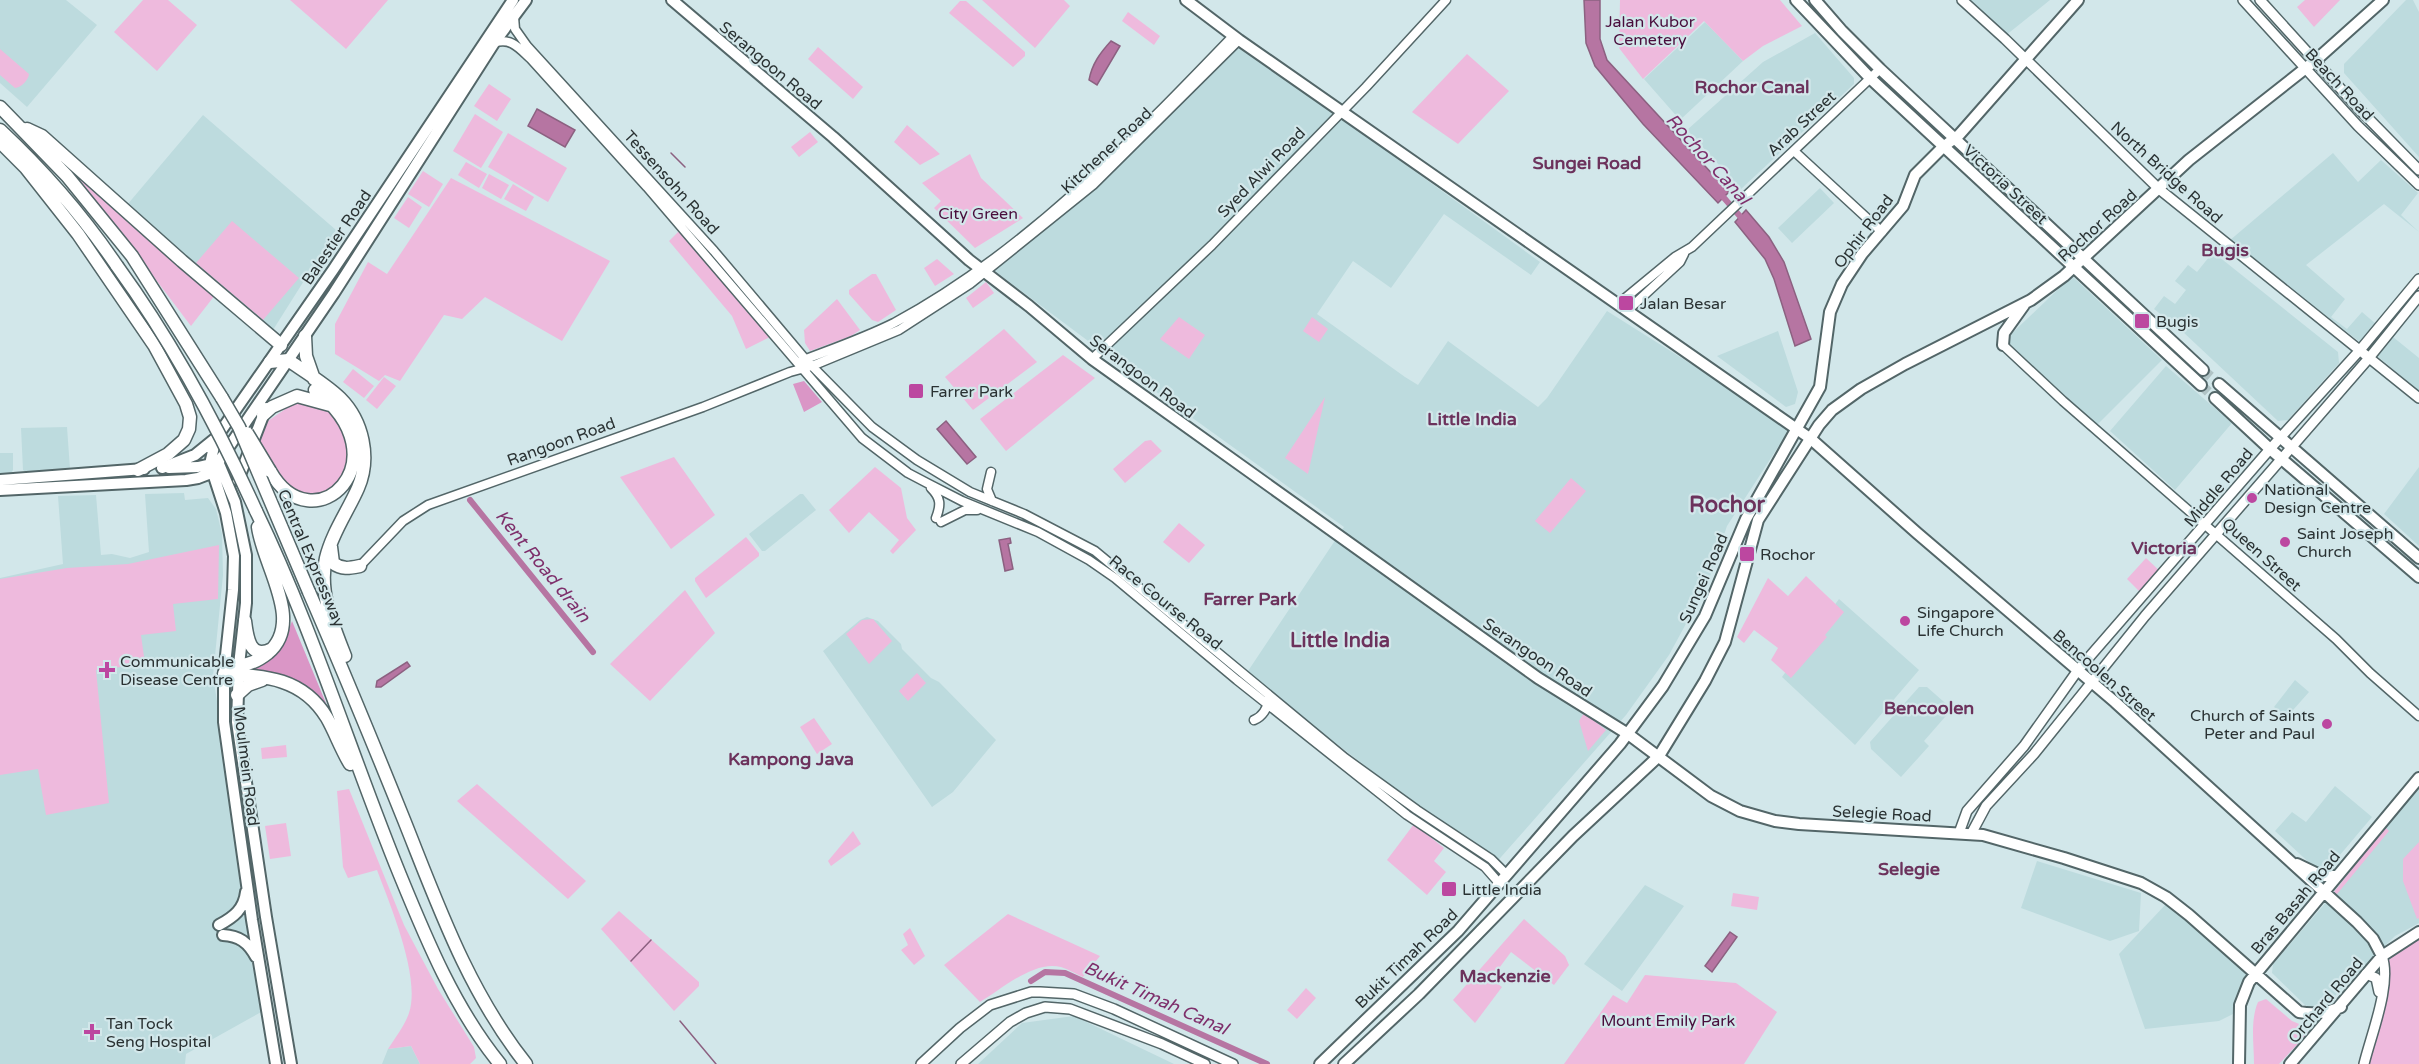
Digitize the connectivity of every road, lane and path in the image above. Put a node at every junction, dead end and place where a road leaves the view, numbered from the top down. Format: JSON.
{"nodes":[{"id":1,"x":513,"y":0,"type":"edge"},
{"id":2,"x":526,"y":0,"type":"edge"},
{"id":3,"x":672,"y":0,"type":"edge"},
{"id":4,"x":1186,"y":0,"type":"edge"},
{"id":5,"x":1446,"y":0,"type":"edge"},
{"id":6,"x":1796,"y":0,"type":"edge"},
{"id":7,"x":1815,"y":0,"type":"edge"},
{"id":8,"x":1962,"y":0,"type":"edge"},
{"id":9,"x":2078,"y":0,"type":"edge"},
{"id":10,"x":2243,"y":0,"type":"edge"},
{"id":11,"x":2260,"y":0,"type":"edge"},
{"id":12,"x":2382,"y":1,"type":"edge"},
{"id":13,"x":514,"y":17,"type":"junction"},
{"id":14,"x":1236,"y":38,"type":"junction"},
{"id":15,"x":494,"y":43,"type":"junction"},
{"id":16,"x":2025,"y":60,"type":"junction"},
{"id":17,"x":2316,"y":60,"type":"junction"},
{"id":18,"x":2305,"y":68,"type":"junction"},
{"id":19,"x":1880,"y":69,"type":"junction"},
{"id":20,"x":1871,"y":79,"type":"junction"},
{"id":21,"x":0,"y":107,"type":"edge"},
{"id":22,"x":1341,"y":111,"type":"junction"},
{"id":23,"x":23,"y":129,"type":"junction"},
{"id":24,"x":0,"y":130,"type":"edge"},
{"id":25,"x":1955,"y":138,"type":"junction"},
{"id":26,"x":0,"y":142,"type":"edge"},
{"id":27,"x":1943,"y":147,"type":"junction"},
{"id":28,"x":1794,"y":151,"type":"junction"},
{"id":29,"x":2419,"y":170,"type":"edge"},
{"id":30,"x":2419,"y":184,"type":"edge"},
{"id":31,"x":2159,"y":189,"type":"junction"},
{"id":32,"x":1882,"y":232,"type":"junction"},
{"id":33,"x":2082,"y":258,"type":"junction"},
{"id":34,"x":2073,"y":267,"type":"junction"},
{"id":35,"x":983,"y":271,"type":"junction"},
{"id":36,"x":2419,"y":279,"type":"edge"},
{"id":37,"x":2419,"y":296,"type":"edge"},
{"id":38,"x":2025,"y":304,"type":"junction"},
{"id":39,"x":1623,"y":307,"type":"junction"},
{"id":40,"x":305,"y":336,"type":"junction"},
{"id":41,"x":281,"y":345,"type":"junction"},
{"id":42,"x":2003,"y":345,"type":"joint"},
{"id":43,"x":2360,"y":350,"type":"junction"},
{"id":44,"x":1092,"y":358,"type":"junction"},
{"id":45,"x":2369,"y":358,"type":"junction"},
{"id":46,"x":270,"y":362,"type":"junction"},
{"id":47,"x":286,"y":364,"type":"junction"},
{"id":48,"x":804,"y":365,"type":"junction"},
{"id":49,"x":2203,"y":370,"type":"tunnel mouth"},
{"id":50,"x":315,"y":380,"type":"junction"},
{"id":51,"x":274,"y":382,"type":"junction"},
{"id":52,"x":2219,"y":384,"type":"tunnel mouth"},
{"id":53,"x":2201,"y":385,"type":"tunnel mouth"},
{"id":54,"x":2215,"y":398,"type":"tunnel mouth"},
{"id":55,"x":2419,"y":398,"type":"edge"},
{"id":56,"x":336,"y":408,"type":"junction"},
{"id":57,"x":264,"y":415,"type":"junction"},
{"id":58,"x":239,"y":427,"type":"junction"},
{"id":59,"x":1797,"y":429,"type":"junction"},
{"id":60,"x":216,"y":438,"type":"junction"},
{"id":61,"x":1811,"y":438,"type":"junction"},
{"id":62,"x":2281,"y":438,"type":"junction"},
{"id":63,"x":2292,"y":447,"type":"junction"},
{"id":64,"x":2270,"y":449,"type":"junction"},
{"id":65,"x":2282,"y":458,"type":"junction"},
{"id":66,"x":213,"y":467,"type":"junction"},
{"id":67,"x":162,"y":468,"type":"junction"},
{"id":68,"x":143,"y":469,"type":"junction"},
{"id":69,"x":991,"y":472,"type":"dead end"},
{"id":70,"x":0,"y":480,"type":"edge"},
{"id":71,"x":151,"y":481,"type":"junction"},
{"id":72,"x":927,"y":483,"type":"junction"},
{"id":73,"x":0,"y":490,"type":"edge"},
{"id":74,"x":1775,"y":496,"type":"junction"},
{"id":75,"x":992,"y":501,"type":"junction"},
{"id":76,"x":235,"y":502,"type":"junction"},
{"id":77,"x":1755,"y":504,"type":"junction"},
{"id":78,"x":256,"y":511,"type":"junction"},
{"id":79,"x":989,"y":512,"type":"junction"},
{"id":80,"x":2206,"y":524,"type":"junction"},
{"id":81,"x":2216,"y":533,"type":"junction"},
{"id":82,"x":332,"y":540,"type":"junction"},
{"id":83,"x":2419,"y":558,"type":"edge"},
{"id":84,"x":360,"y":566,"type":"joint"},
{"id":85,"x":2419,"y":577,"type":"edge"},
{"id":86,"x":245,"y":621,"type":"junction"},
{"id":87,"x":274,"y":647,"type":"junction"},
{"id":88,"x":225,"y":669,"type":"junction"},
{"id":89,"x":239,"y":670,"type":"junction"},
{"id":90,"x":2078,"y":670,"type":"junction"},
{"id":91,"x":269,"y":678,"type":"junction"},
{"id":92,"x":2091,"y":681,"type":"junction"},
{"id":93,"x":1260,"y":693,"type":"junction"},
{"id":94,"x":237,"y":695,"type":"junction"},
{"id":95,"x":1268,"y":704,"type":"junction"},
{"id":96,"x":2416,"y":713,"type":"edge"},
{"id":97,"x":1262,"y":714,"type":"junction"},
{"id":98,"x":1282,"y":716,"type":"junction"},
{"id":99,"x":1628,"y":734,"type":"junction"},
{"id":100,"x":374,"y":745,"type":"junction"},
{"id":101,"x":1659,"y":756,"type":"junction"},
{"id":102,"x":360,"y":773,"type":"junction"},
{"id":103,"x":2419,"y":778,"type":"edge"},
{"id":104,"x":1369,"y":780,"type":"junction"},
{"id":105,"x":1959,"y":833,"type":"junction"},
{"id":106,"x":1971,"y":834,"type":"junction"},
{"id":107,"x":2290,"y":862,"type":"junction"},
{"id":108,"x":2336,"y":876,"type":"junction"},
{"id":109,"x":246,"y":877,"type":"junction"},
{"id":110,"x":1502,"y":878,"type":"junction"},
{"id":111,"x":2322,"y":892,"type":"junction"},
{"id":112,"x":2419,"y":932,"type":"edge"},
{"id":113,"x":2382,"y":956,"type":"junction"},
{"id":114,"x":259,"y":962,"type":"junction"},
{"id":115,"x":2255,"y":973,"type":"junction"},
{"id":116,"x":2367,"y":974,"type":"junction"},
{"id":117,"x":1033,"y":992,"type":"junction"},
{"id":118,"x":2341,"y":1007,"type":"junction"},
{"id":119,"x":1036,"y":1010,"type":"junction"},
{"id":120,"x":2377,"y":1013,"type":"junction"},
{"id":121,"x":1370,"y":1014,"type":"junction"},
{"id":122,"x":276,"y":1064,"type":"edge"},
{"id":123,"x":291,"y":1064,"type":"edge"},
{"id":124,"x":500,"y":1064,"type":"edge"},
{"id":125,"x":526,"y":1064,"type":"edge"},
{"id":126,"x":921,"y":1064,"type":"edge"},
{"id":127,"x":962,"y":1064,"type":"edge"},
{"id":128,"x":1205,"y":1064,"type":"edge"},
{"id":129,"x":1233,"y":1064,"type":"edge"},
{"id":130,"x":1312,"y":1064,"type":"edge"},
{"id":131,"x":1320,"y":1064,"type":"edge"},
{"id":132,"x":1344,"y":1064,"type":"edge"},
{"id":133,"x":2239,"y":1064,"type":"edge"},
{"id":134,"x":2290,"y":1064,"type":"edge"},
{"id":135,"x":2364,"y":1064,"type":"edge"}],
"edges":[{"from":1,"to":41,"type":"main road","name":"Balestier Road"},
{"from":2,"to":13,"type":"main road","name":"Balestier Road"},
{"from":3,"to":35,"type":"main road","name":"Serangoon Road"},
{"from":4,"to":14,"type":"main road"},
{"from":5,"to":22,"type":"street","name":"Syed Alwi Road"},
{"from":6,"to":20,"type":"main road","name":"Victoria Street"},
{"from":7,"to":19,"type":"main road","name":"Victoria Street"},
{"from":8,"to":16,"type":"main road","name":"North Bridge Road"},
{"from":9,"to":16,"type":"main road","name":"Ophir Road"},
{"from":10,"to":18,"type":"main road","name":"Beach Road"},
{"from":11,"to":17,"type":"main road","name":"Beach Road"},
{"from":12,"to":17,"type":"main road","name":"Rochor Road"},
{"from":13,"to":15,"type":"main road","name":"Balestier Road"},
{"from":13,"to":48,"type":"street","name":"Tessensohn Road"},
{"from":14,"to":22,"type":"main road"},
{"from":14,"to":35,"type":"street","name":"Kitchener Road"},
{"from":15,"to":40,"type":"main road","name":"Balestier Road"},
{"from":15,"to":48,"type":"street","name":"Tessensohn Road"},
{"from":16,"to":25,"type":"main road","name":"Ophir Road"},
{"from":16,"to":31,"type":"main road","name":"North Bridge Road"},
{"from":17,"to":18,"type":"main road","name":"Rochor Road"},
{"from":17,"to":29,"type":"main road","name":"Beach Road"},
{"from":18,"to":30,"type":"main road","name":"Beach Road"},
{"from":18,"to":31,"type":"main road","name":"Rochor Road"},
{"from":19,"to":20,"type":"street","name":"Arab Street"},
{"from":19,"to":25,"type":"main road","name":"Victoria Street"},
{"from":20,"to":27,"type":"main road","name":"Victoria Street"},
{"from":20,"to":28,"type":"street","name":"Arab Street"},
{"from":21,"to":23,"type":"highway","name":"Central Expressway"},
{"from":22,"to":39,"type":"main road"},
{"from":22,"to":44,"type":"street","name":"Syed Alwi Road"},
{"from":23,"to":41,"type":"highway"},
{"from":23,"to":58,"type":"highway","name":"Central Expressway","bridge":true},
{"from":24,"to":78,"type":"highway","name":"Central Expressway","bridge":true},
{"from":25,"to":27,"type":"main road","name":"Ophir Road"},
{"from":25,"to":33,"type":"main road","name":"Victoria Street"},
{"from":26,"to":68,"type":"highway"},
{"from":27,"to":32,"type":"main road","name":"Ophir Road"},
{"from":27,"to":34,"type":"main road","name":"Victoria Street"},
{"from":28,"to":32,"type":"street"},
{"from":28,"to":39,"type":"street","name":"Arab Street"},
{"from":31,"to":33,"type":"main road","name":"Rochor Road"},
{"from":31,"to":43,"type":"main road","name":"North Bridge Road"},
{"from":32,"to":59,"type":"main road","name":"Ophir Road"},
{"from":33,"to":34,"type":"main road","name":"Rochor Road"},
{"from":33,"to":49,"type":"main road","name":"Victoria Street"},
{"from":34,"to":38,"type":"main road","name":"Rochor Road"},
{"from":34,"to":53,"type":"main road","name":"Victoria Street"},
{"from":35,"to":44,"type":"main road","name":"Serangoon Road"},
{"from":35,"to":48,"type":"street","name":"Rangoon Road"},
{"from":36,"to":43,"type":"main road","name":"Middle Road"},
{"from":37,"to":45,"type":"main road","name":"Middle Road"},
{"from":38,"to":42,"type":"main road"},
{"from":38,"to":61,"type":"main road","name":"Rochor Road"},
{"from":39,"to":59,"type":"main road"},
{"from":40,"to":47,"type":"main road","name":"Balestier Road"},
{"from":40,"to":50,"type":"highway"},
{"from":41,"to":46,"type":"main road","name":"Balestier Road"},
{"from":42,"to":80,"type":"street","name":"Queen Street"},
{"from":43,"to":45,"type":"main road","name":"North Bridge Road"},
{"from":43,"to":62,"type":"main road","name":"Middle Road"},
{"from":44,"to":99,"type":"main road","name":"Serangoon Road"},
{"from":45,"to":55,"type":"main road","name":"North Bridge Road"},
{"from":45,"to":63,"type":"main road","name":"Middle Road"},
{"from":46,"to":47,"type":"highway"},
{"from":46,"to":60,"type":"main road","name":"Balestier Road"},
{"from":47,"to":50,"type":"highway"},
{"from":47,"to":51,"type":"main road","name":"Balestier Road"},
{"from":47,"to":56,"type":"highway"},
{"from":48,"to":72,"type":"street","name":"Race Course Road"},
{"from":48,"to":75,"type":"street","name":"Race Course Road"},
{"from":48,"to":84,"type":"street","name":"Rangoon Road"},
{"from":50,"to":82,"type":"highway"},
{"from":51,"to":57,"type":"main road"},
{"from":51,"to":66,"type":"main road","name":"Balestier Road"},
{"from":52,"to":62,"type":"main road"},
{"from":54,"to":64,"type":"main road"},
{"from":56,"to":57,"type":"highway"},
{"from":56,"to":58,"type":"highway","bridge":true},
{"from":57,"to":76,"type":"main road"},
{"from":58,"to":100,"type":"highway","name":"Central Expressway","bridge":true},
{"from":59,"to":61,"type":"main road","name":"Bencoolen Street"},
{"from":59,"to":77,"type":"main road","name":"Sungei Road"},
{"from":60,"to":66,"type":"main road"},
{"from":60,"to":67,"type":"main road","name":"Balestier Road"},
{"from":61,"to":74,"type":"main road","name":"Rochor Road"},
{"from":61,"to":90,"type":"main road","name":"Bencoolen Street"},
{"from":62,"to":63,"type":"main road"},
{"from":62,"to":64,"type":"main road","name":"Middle Road"},
{"from":63,"to":65,"type":"main road","name":"Middle Road"},
{"from":63,"to":83,"type":"main road"},
{"from":64,"to":65,"type":"main road"},
{"from":64,"to":80,"type":"main road","name":"Middle Road"},
{"from":65,"to":81,"type":"main road","name":"Middle Road"},
{"from":65,"to":85,"type":"main road"},
{"from":66,"to":67,"type":"main road","name":"Balestier Road"},
{"from":66,"to":71,"type":"main road"},
{"from":66,"to":76,"type":"main road","name":"Moulmein Road"},
{"from":66,"to":88,"type":"main road","name":"Moulmein Road"},
{"from":67,"to":68,"type":"main road","name":"Balestier Road"},
{"from":68,"to":70,"type":"main road","name":"Balestier Road"},
{"from":68,"to":71,"type":"main road"},
{"from":69,"to":75,"type":"street"},
{"from":71,"to":73,"type":"main road"},
{"from":72,"to":79,"type":"street","name":"Race Course Road"},
{"from":72,"to":79,"type":"street"},
{"from":74,"to":77,"type":"main road"},
{"from":74,"to":101,"type":"main road","name":"Bukit Timah Road"},
{"from":75,"to":93,"type":"street","name":"Race Course Road"},
{"from":76,"to":86,"type":"main road","name":"Moulmein Road"},
{"from":77,"to":99,"type":"main road","name":"Sungei Road"},
{"from":78,"to":87,"type":"highway"},
{"from":78,"to":102,"type":"highway","name":"Central Expressway"},
{"from":79,"to":93,"type":"street","name":"Race Course Road"},
{"from":80,"to":81,"type":"street","name":"Queen Street"},
{"from":80,"to":90,"type":"main road","name":"Middle Road"},
{"from":81,"to":92,"type":"main road","name":"Middle Road"},
{"from":81,"to":96,"type":"street","name":"Queen Street"},
{"from":82,"to":84,"type":"highway"},
{"from":82,"to":100,"type":"highway"},
{"from":86,"to":87,"type":"highway"},
{"from":86,"to":89,"type":"main road","name":"Moulmein Road"},
{"from":87,"to":89,"type":"highway"},
{"from":88,"to":89,"type":"highway"},
{"from":88,"to":109,"type":"main road","name":"Moulmein Road"},
{"from":89,"to":91,"type":"highway"},
{"from":89,"to":94,"type":"main road","name":"Moulmein Road"},
{"from":90,"to":92,"type":"main road","name":"Bencoolen Street"},
{"from":90,"to":105,"type":"main road","name":"Middle Road"},
{"from":91,"to":94,"type":"highway"},
{"from":91,"to":102,"type":"highway"},
{"from":92,"to":106,"type":"main road","name":"Middle Road"},
{"from":92,"to":107,"type":"main road","name":"Bencoolen Street"},
{"from":93,"to":95,"type":"street"},
{"from":93,"to":97,"type":"street"},
{"from":93,"to":104,"type":"street","name":"Race Course Road"},
{"from":94,"to":123,"type":"main road","name":"Moulmein Road"},
{"from":95,"to":97,"type":"street"},
{"from":95,"to":98,"type":"street","name":"Race Course Road"},
{"from":97,"to":98,"type":"street"},
{"from":98,"to":104,"type":"street","name":"Race Course Road"},
{"from":99,"to":101,"type":"main road","name":"Selegie Road"},
{"from":99,"to":110,"type":"main road","name":"Bukit Timah Road"},
{"from":100,"to":125,"type":"highway","name":"Central Expressway"},
{"from":101,"to":105,"type":"main road","name":"Selegie Road"},
{"from":101,"to":132,"type":"main road","name":"Bukit Timah Road"},
{"from":102,"to":124,"type":"highway","name":"Central Expressway"},
{"from":103,"to":108,"type":"main road","name":"Bras Basah Road"},
{"from":104,"to":110,"type":"street","name":"Race Course Road"},
{"from":105,"to":106,"type":"main road","name":"Selegie Road"},
{"from":106,"to":115,"type":"main road","name":"Selegie Road"},
{"from":107,"to":108,"type":"main road"},
{"from":107,"to":111,"type":"main road","name":"Bencoolen Street"},
{"from":108,"to":111,"type":"main road","name":"Bras Basah Road"},
{"from":109,"to":114,"type":"main road","name":"Moulmein Road"},
{"from":109,"to":114,"type":"main road"},
{"from":110,"to":121,"type":"main road","name":"Bukit Timah Road"},
{"from":111,"to":113,"type":"main road","name":"Bencoolen Street"},
{"from":111,"to":115,"type":"main road","name":"Bras Basah Road"},
{"from":112,"to":113,"type":"main road","name":"Orchard Road"},
{"from":113,"to":116,"type":"main road","name":"Orchard Road"},
{"from":113,"to":120,"type":"main road"},
{"from":114,"to":122,"type":"main road","name":"Moulmein Road"},
{"from":115,"to":118,"type":"main road","name":"Selegie Road"},
{"from":115,"to":133,"type":"main road","name":"Bras Basah Road"},
{"from":116,"to":118,"type":"main road","name":"Orchard Road"},
{"from":116,"to":120,"type":"main road"},
{"from":117,"to":119,"type":"main road"},
{"from":117,"to":126,"type":"main road"},
{"from":117,"to":129,"type":"main road"},
{"from":118,"to":134,"type":"main road","name":"Orchard Road"},
{"from":119,"to":127,"type":"main road"},
{"from":119,"to":128,"type":"main road"},
{"from":120,"to":135,"type":"main road"},
{"from":121,"to":130,"type":"main road"},
{"from":121,"to":131,"type":"main road","name":"Bukit Timah Road"}]}
